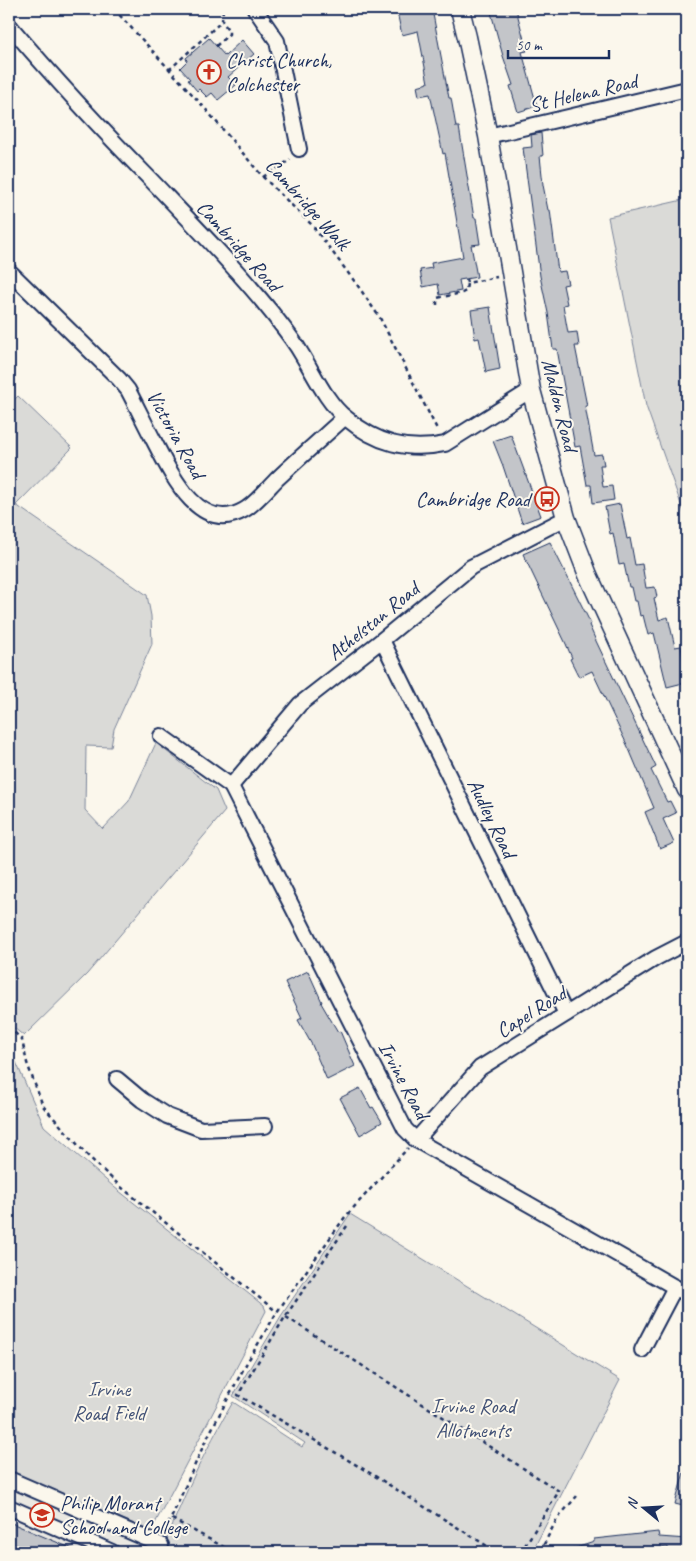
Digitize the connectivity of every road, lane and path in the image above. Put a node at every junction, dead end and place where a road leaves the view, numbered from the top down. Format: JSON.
{"nodes":[{"id":1,"x":114,"y":9,"type":"edge"},
{"id":2,"x":223,"y":9,"type":"edge"},
{"id":3,"x":255,"y":9,"type":"edge"},
{"id":4,"x":460,"y":9,"type":"edge"},
{"id":5,"x":222,"y":21,"type":"junction"},
{"id":6,"x":9,"y":24,"type":"edge"},
{"id":7,"x":216,"y":46,"type":"dead end"},
{"id":8,"x":169,"y":70,"type":"junction"},
{"id":9,"x":687,"y":89,"type":"edge"},
{"id":10,"x":488,"y":136,"type":"junction"},
{"id":11,"x":298,"y":149,"type":"joint"},
{"id":12,"x":263,"y":177,"type":"junction"},
{"id":13,"x":9,"y":271,"type":"edge"},
{"id":14,"x":466,"y":279,"type":"dead end"},
{"id":15,"x":480,"y":281,"type":"dead end"},
{"id":16,"x":467,"y":283,"type":"junction"},
{"id":17,"x":437,"y":305,"type":"dead end"},
{"id":18,"x":531,"y":390,"type":"junction"},
{"id":19,"x":345,"y":418,"type":"junction"},
{"id":20,"x":445,"y":444,"type":"junction"},
{"id":21,"x":566,"y":518,"type":"junction"},
{"id":22,"x":382,"y":640,"type":"junction"},
{"id":23,"x":160,"y":736,"type":"dead end"},
{"id":24,"x":230,"y":786,"type":"junction"},
{"id":25,"x":687,"y":790,"type":"edge"},
{"id":26,"x":687,"y":942,"type":"edge"},
{"id":27,"x":566,"y":1014,"type":"junction"},
{"id":28,"x":9,"y":1026,"type":"edge"},
{"id":29,"x":117,"y":1079,"type":"dead end"},
{"id":30,"x":265,"y":1126,"type":"dead end"},
{"id":31,"x":416,"y":1140,"type":"junction"},
{"id":32,"x":346,"y":1226,"type":"dead end"},
{"id":33,"x":681,"y":1290,"type":"edge"},
{"id":34,"x":277,"y":1312,"type":"junction"},
{"id":35,"x":286,"y":1317,"type":"junction"},
{"id":36,"x":642,"y":1350,"type":"dead end"},
{"id":37,"x":9,"y":1479,"type":"edge"},
{"id":38,"x":577,"y":1496,"type":"dead end"},
{"id":39,"x":9,"y":1506,"type":"edge"},
{"id":40,"x":161,"y":1545,"type":"dead end"},
{"id":41,"x":112,"y":1552,"type":"edge"},
{"id":42,"x":233,"y":1552,"type":"edge"},
{"id":43,"x":495,"y":1552,"type":"edge"},
{"id":44,"x":521,"y":1552,"type":"edge"},
{"id":45,"x":540,"y":1552,"type":"edge"}],
"edges":[{"from":1,"to":8,"type":"path","name":"Cambridge Walk"},
{"from":2,"to":5,"type":"path"},
{"from":3,"to":11,"type":"street"},
{"from":4,"to":10,"type":"main road","name":"Maldon Road"},
{"from":5,"to":7,"type":"path"},
{"from":5,"to":8,"type":"path"},
{"from":6,"to":19,"type":"street","name":"Cambridge Road"},
{"from":8,"to":12,"type":"path","name":"Cambridge Walk"},
{"from":9,"to":10,"type":"street","name":"St Helena Road"},
{"from":10,"to":18,"type":"main road","name":"Maldon Road"},
{"from":11,"to":12,"type":"path"},
{"from":12,"to":20,"type":"path","name":"Cambridge Walk"},
{"from":13,"to":19,"type":"street","name":"Victoria Road"},
{"from":14,"to":16,"type":"path"},
{"from":15,"to":16,"type":"path"},
{"from":16,"to":17,"type":"path"},
{"from":18,"to":20,"type":"street","name":"Cambridge Road"},
{"from":18,"to":21,"type":"main road","name":"Maldon Road"},
{"from":19,"to":20,"type":"street","name":"Cambridge Road"},
{"from":21,"to":22,"type":"street","name":"Athelstan Road"},
{"from":21,"to":25,"type":"main road","name":"Maldon Road"},
{"from":22,"to":24,"type":"street","name":"Athelstan Road"},
{"from":22,"to":27,"type":"street","name":"Audley Road"},
{"from":23,"to":24,"type":"street"},
{"from":24,"to":31,"type":"street","name":"Irvine Road"},
{"from":26,"to":27,"type":"street","name":"Capel Road"},
{"from":27,"to":31,"type":"street","name":"Capel Road"},
{"from":28,"to":34,"type":"path"},
{"from":29,"to":30,"type":"street"},
{"from":31,"to":33,"type":"street","name":"Irvine Road"},
{"from":31,"to":34,"type":"path"},
{"from":32,"to":35,"type":"path"},
{"from":33,"to":36,"type":"street"},
{"from":34,"to":42,"type":"path"},
{"from":35,"to":43,"type":"path"},
{"from":35,"to":44,"type":"path"},
{"from":37,"to":40,"type":"street"},
{"from":38,"to":45,"type":"path"},
{"from":39,"to":41,"type":"street"}]}
